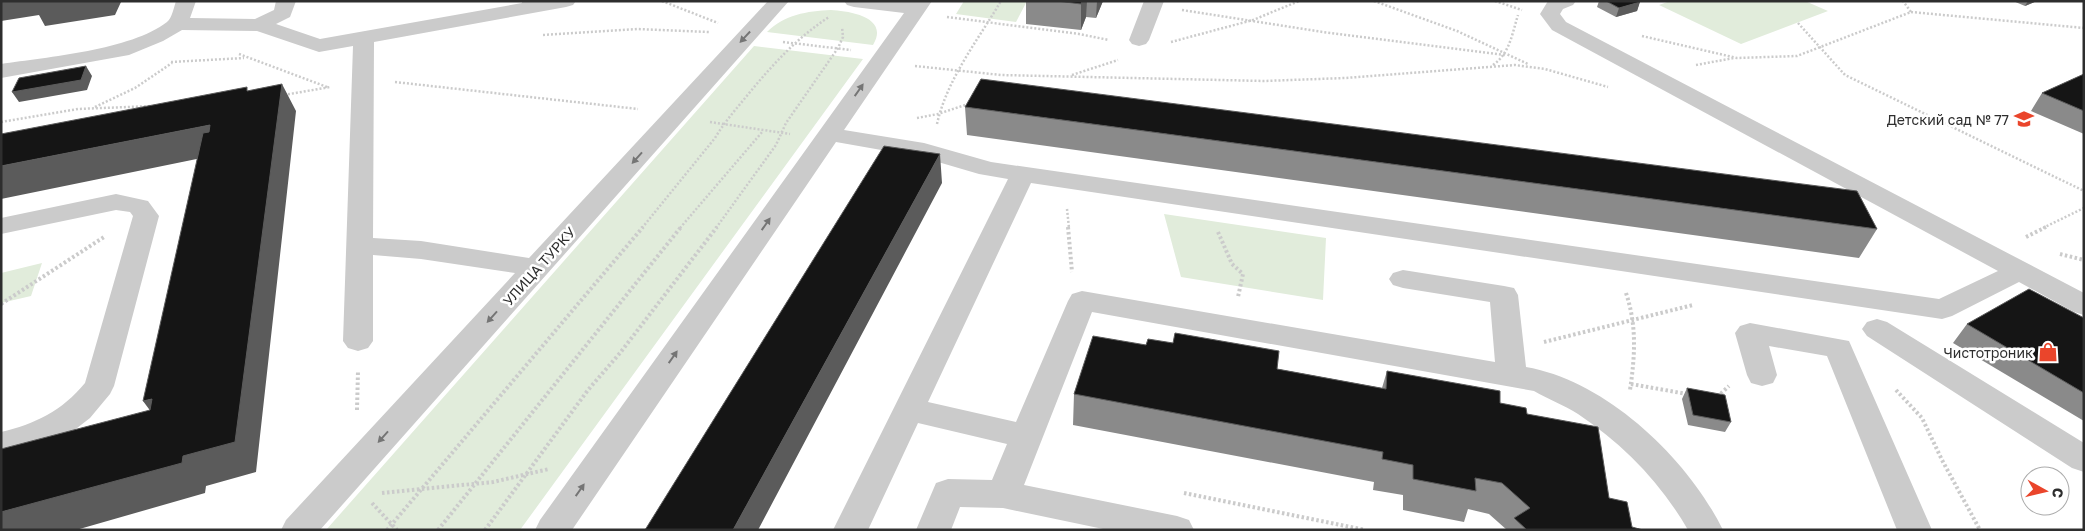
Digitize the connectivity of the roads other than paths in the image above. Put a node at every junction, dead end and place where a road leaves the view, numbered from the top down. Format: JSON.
{"nodes":[{"id":1,"x":186,"y":1,"type":"edge"},
{"id":2,"x":286,"y":1,"type":"edge"},
{"id":3,"x":566,"y":1,"type":"edge"},
{"id":4,"x":779,"y":1,"type":"edge"},
{"id":5,"x":854,"y":1,"type":"edge"},
{"id":6,"x":1153,"y":3,"type":"edge"},
{"id":7,"x":532,"y":4,"type":"edge"},
{"id":8,"x":919,"y":5,"type":"edge"},
{"id":9,"x":1558,"y":7,"type":"edge"},
{"id":10,"x":178,"y":24,"type":"junction"},
{"id":11,"x":259,"y":25,"type":"junction"},
{"id":12,"x":364,"y":38,"type":"junction"},
{"id":13,"x":1139,"y":40,"type":"dead end"},
{"id":14,"x":1,"y":71,"type":"edge"},
{"id":15,"x":828,"y":134,"type":"junction"},
{"id":16,"x":1023,"y":174,"type":"junction"},
{"id":17,"x":1,"y":226,"type":"edge"},
{"id":18,"x":361,"y":246,"type":"junction"},
{"id":19,"x":537,"y":268,"type":"junction"},
{"id":20,"x":2020,"y":271,"type":"junction"},
{"id":21,"x":1403,"y":279,"type":"dead end"},
{"id":22,"x":1865,"y":297,"type":"junction"},
{"id":23,"x":2084,"y":305,"type":"edge"},
{"id":24,"x":1877,"y":329,"type":"junction"},
{"id":25,"x":358,"y":341,"type":"dead end"},
{"id":26,"x":1838,"y":348,"type":"junction"},
{"id":27,"x":1511,"y":363,"type":"junction"},
{"id":28,"x":1762,"y":375,"type":"road end"},
{"id":29,"x":908,"y":409,"type":"junction"},
{"id":30,"x":1027,"y":437,"type":"junction"},
{"id":31,"x":1,"y":445,"type":"edge"},
{"id":32,"x":2084,"y":459,"type":"edge"},
{"id":33,"x":1003,"y":494,"type":"junction"},
{"id":34,"x":298,"y":530,"type":"edge"},
{"id":35,"x":552,"y":530,"type":"edge"},
{"id":36,"x":850,"y":530,"type":"edge"},
{"id":37,"x":933,"y":530,"type":"edge"},
{"id":38,"x":1177,"y":530,"type":"edge"},
{"id":39,"x":1706,"y":530,"type":"edge"},
{"id":40,"x":1915,"y":530,"type":"edge"}],
"edges":[{"from":1,"to":10,"type":"street"},
{"from":2,"to":11,"type":"street"},
{"from":3,"to":7,"type":"street"},
{"from":4,"to":19,"type":"street","name":"УЛИЦА ТУРКУ","one_way":true},
{"from":5,"to":8,"type":"street"},
{"from":6,"to":13,"type":"street"},
{"from":7,"to":12,"type":"street"},
{"from":15,"to":8,"type":"street","one_way":true},
{"from":9,"to":20,"type":"street"},
{"from":10,"to":11,"type":"street"},
{"from":10,"to":14,"type":"street"},
{"from":11,"to":12,"type":"street"},
{"from":12,"to":18,"type":"street"},
{"from":15,"to":16,"type":"street"},
{"from":35,"to":15,"type":"street","one_way":true},
{"from":16,"to":22,"type":"street"},
{"from":16,"to":29,"type":"street"},
{"from":17,"to":31,"type":"street"},
{"from":18,"to":19,"type":"street"},
{"from":18,"to":25,"type":"street"},
{"from":19,"to":34,"type":"street","name":"УЛИЦА ТУРКУ","one_way":true},
{"from":20,"to":22,"type":"street"},
{"from":20,"to":23,"type":"street"},
{"from":21,"to":27,"type":"street"},
{"from":22,"to":24,"type":"street"},
{"from":24,"to":26,"type":"street"},
{"from":24,"to":32,"type":"street"},
{"from":26,"to":28,"type":"street"},
{"from":26,"to":40,"type":"street"},
{"from":27,"to":30,"type":"street"},
{"from":27,"to":39,"type":"street"},
{"from":29,"to":30,"type":"street"},
{"from":29,"to":36,"type":"street"},
{"from":30,"to":33,"type":"street"},
{"from":33,"to":37,"type":"street"},
{"from":33,"to":38,"type":"street"}]}
